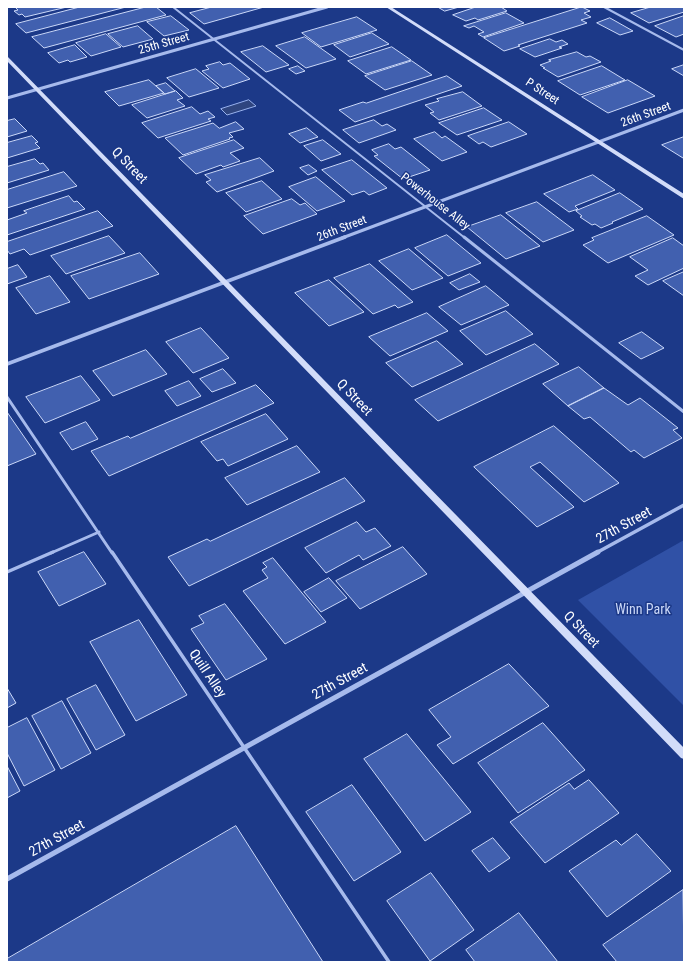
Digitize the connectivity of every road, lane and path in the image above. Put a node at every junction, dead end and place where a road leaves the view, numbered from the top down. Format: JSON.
{"nodes":[{"id":1,"x":173,"y":7,"type":"edge"},
{"id":2,"x":327,"y":7,"type":"edge"},
{"id":3,"x":388,"y":7,"type":"edge"},
{"id":4,"x":604,"y":7,"type":"edge"},
{"id":5,"x":214,"y":39,"type":"junction"},
{"id":6,"x":684,"y":50,"type":"edge"},
{"id":7,"x":7,"y":58,"type":"edge"},
{"id":8,"x":37,"y":89,"type":"junction"},
{"id":9,"x":7,"y":98,"type":"edge"},
{"id":10,"x":684,"y":110,"type":"edge"},
{"id":11,"x":600,"y":142,"type":"junction"},
{"id":12,"x":684,"y":197,"type":"edge"},
{"id":13,"x":426,"y":207,"type":"junction"},
{"id":14,"x":224,"y":283,"type":"junction"},
{"id":15,"x":7,"y":364,"type":"edge"},
{"id":16,"x":7,"y":398,"type":"edge"},
{"id":17,"x":684,"y":412,"type":"edge"},
{"id":18,"x":684,"y":505,"type":"edge"},
{"id":19,"x":99,"y":532,"type":"junction"},
{"id":20,"x":7,"y":572,"type":"edge"},
{"id":21,"x":526,"y":592,"type":"junction"},
{"id":22,"x":244,"y":747,"type":"junction"},
{"id":23,"x":684,"y":755,"type":"edge"},
{"id":24,"x":7,"y":879,"type":"edge"},
{"id":25,"x":389,"y":962,"type":"edge"}],
"edges":[{"from":1,"to":5,"type":"lane","name":"Powerhouse Alley"},
{"from":2,"to":5,"type":"street","name":"25th Street"},
{"from":3,"to":11,"type":"main road","name":"P Street"},
{"from":4,"to":6,"type":"lane"},
{"from":5,"to":8,"type":"street","name":"25th Street"},
{"from":5,"to":13,"type":"lane","name":"Powerhouse Alley"},
{"from":7,"to":8,"type":"main road","name":"Q Street"},
{"from":8,"to":9,"type":"street","name":"25th Street"},
{"from":8,"to":14,"type":"main road","name":"Q Street"},
{"from":10,"to":11,"type":"street","name":"26th Street"},
{"from":11,"to":12,"type":"main road","name":"P Street"},
{"from":11,"to":13,"type":"street","name":"26th Street"},
{"from":13,"to":14,"type":"street","name":"26th Street"},
{"from":13,"to":17,"type":"lane","name":"Powerhouse Alley"},
{"from":14,"to":15,"type":"street","name":"26th Street"},
{"from":14,"to":21,"type":"main road","name":"Q Street"},
{"from":16,"to":19,"type":"lane","name":"Quill Alley"},
{"from":18,"to":21,"type":"street","name":"27th Street"},
{"from":19,"to":20,"type":"lane"},
{"from":19,"to":22,"type":"lane","name":"Quill Alley"},
{"from":21,"to":22,"type":"street","name":"27th Street"},
{"from":21,"to":23,"type":"main road","name":"Q Street"},
{"from":22,"to":24,"type":"street","name":"27th Street"},
{"from":22,"to":25,"type":"lane","name":"Quill Alley"}]}
